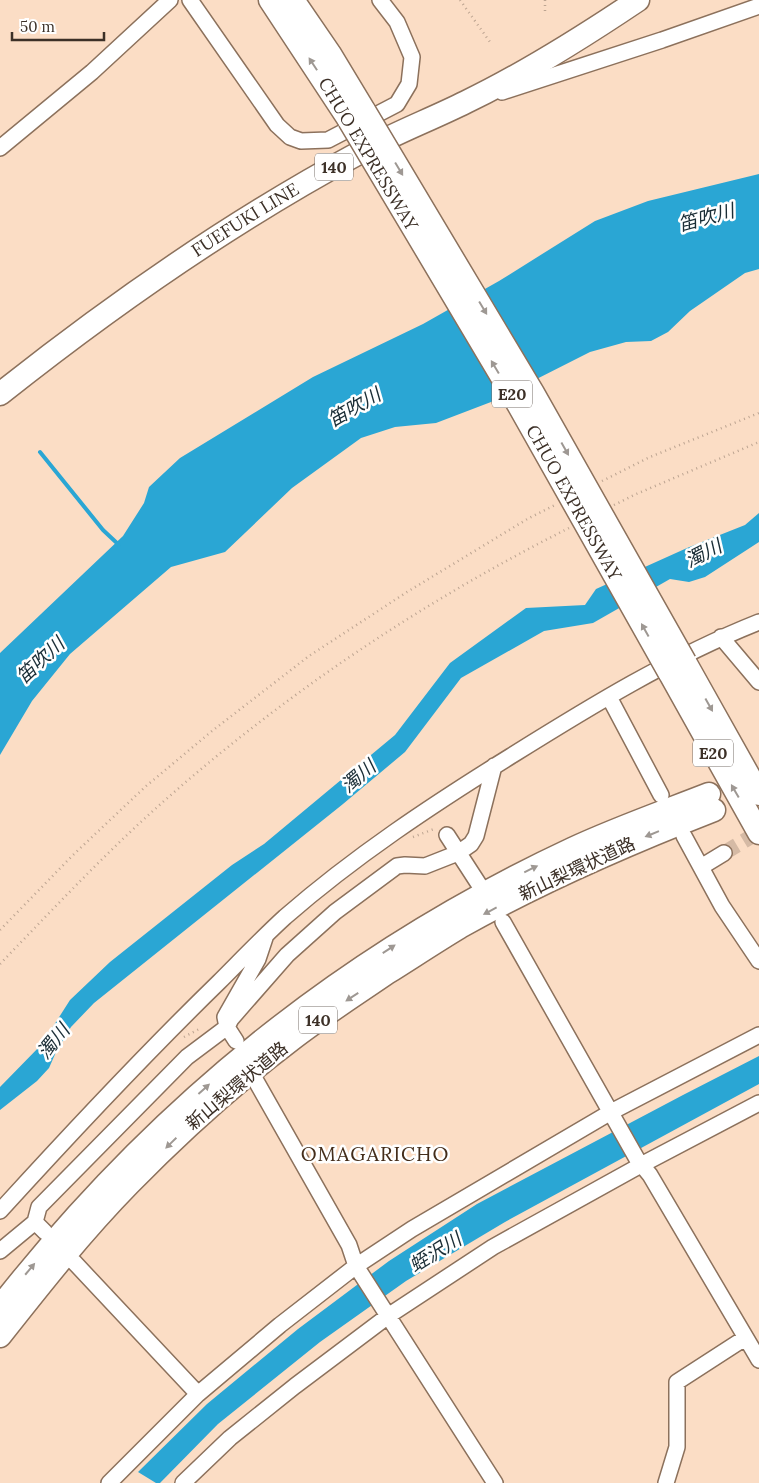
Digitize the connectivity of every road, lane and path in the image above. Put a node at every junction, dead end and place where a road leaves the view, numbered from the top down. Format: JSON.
{"nodes":[{"id":1,"x":170,"y":0,"type":"edge"},
{"id":2,"x":190,"y":0,"type":"edge"},
{"id":3,"x":270,"y":0,"type":"edge"},
{"id":4,"x":293,"y":0,"type":"edge"},
{"id":5,"x":302,"y":0,"type":"edge"},
{"id":6,"x":380,"y":0,"type":"edge"},
{"id":7,"x":460,"y":0,"type":"edge"},
{"id":8,"x":545,"y":0,"type":"edge"},
{"id":9,"x":638,"y":0,"type":"edge"},
{"id":10,"x":759,"y":6,"type":"edge"},
{"id":11,"x":545,"y":12,"type":"dead end"},
{"id":12,"x":490,"y":42,"type":"dead end"},
{"id":13,"x":466,"y":102,"type":"junction"},
{"id":14,"x":357,"y":116,"type":"junction"},
{"id":15,"x":0,"y":148,"type":"edge"},
{"id":16,"x":0,"y":394,"type":"edge"},
{"id":17,"x":759,"y":413,"type":"edge"},
{"id":18,"x":759,"y":442,"type":"edge"},
{"id":19,"x":598,"y":483,"type":"dead end"},
{"id":20,"x":555,"y":505,"type":"dead end"},
{"id":21,"x":607,"y":508,"type":"dead end"},
{"id":22,"x":572,"y":526,"type":"dead end"},
{"id":23,"x":759,"y":622,"type":"edge"},
{"id":24,"x":721,"y":637,"type":"junction"},
{"id":25,"x":677,"y":667,"type":"junction"},
{"id":26,"x":759,"y":682,"type":"edge"},
{"id":27,"x":608,"y":697,"type":"junction"},
{"id":28,"x":494,"y":766,"type":"junction"},
{"id":29,"x":661,"y":794,"type":"dead end"},
{"id":30,"x":759,"y":794,"type":"edge"},
{"id":31,"x":759,"y":833,"type":"edge"},
{"id":32,"x":447,"y":835,"type":"dead end"},
{"id":33,"x":684,"y":836,"type":"dead end"},
{"id":34,"x":458,"y":853,"type":"junction"},
{"id":35,"x":724,"y":853,"type":"tunnel mouth"},
{"id":36,"x":701,"y":867,"type":"junction"},
{"id":37,"x":480,"y":886,"type":"dead end"},
{"id":38,"x":503,"y":922,"type":"dead end"},
{"id":39,"x":0,"y":930,"type":"edge"},
{"id":40,"x":265,"y":937,"type":"junction"},
{"id":41,"x":759,"y":961,"type":"edge"},
{"id":42,"x":0,"y":964,"type":"edge"},
{"id":43,"x":227,"y":1027,"type":"junction"},
{"id":44,"x":202,"y":1028,"type":"dead end"},
{"id":45,"x":759,"y":1035,"type":"edge"},
{"id":46,"x":179,"y":1039,"type":"dead end"},
{"id":47,"x":236,"y":1041,"type":"dead end"},
{"id":48,"x":256,"y":1081,"type":"dead end"},
{"id":49,"x":759,"y":1103,"type":"edge"},
{"id":50,"x":612,"y":1115,"type":"junction"},
{"id":51,"x":639,"y":1162,"type":"junction"},
{"id":52,"x":0,"y":1211,"type":"edge"},
{"id":53,"x":0,"y":1251,"type":"edge"},
{"id":54,"x":74,"y":1262,"type":"dead end"},
{"id":55,"x":357,"y":1269,"type":"junction"},
{"id":56,"x":0,"y":1307,"type":"edge"},
{"id":57,"x":387,"y":1314,"type":"junction"},
{"id":58,"x":0,"y":1336,"type":"edge"},
{"id":59,"x":745,"y":1338,"type":"junction"},
{"id":60,"x":759,"y":1360,"type":"edge"},
{"id":61,"x":198,"y":1394,"type":"junction"},
{"id":62,"x":108,"y":1483,"type":"edge"},
{"id":63,"x":182,"y":1483,"type":"edge"},
{"id":64,"x":495,"y":1483,"type":"edge"},
{"id":65,"x":666,"y":1483,"type":"edge"}],
"edges":[{"from":1,"to":15,"type":"street"},
{"from":2,"to":6,"type":"street"},
{"from":14,"to":3,"type":"highway","name":"CHUO EXPRESSWAY","number":"E20","one_way":true},
{"from":4,"to":14,"type":"highway","name":"CHUO EXPRESSWAY","number":"E20"},
{"from":5,"to":14,"type":"highway"},
{"from":7,"to":12,"type":"path"},
{"from":8,"to":11,"type":"path"},
{"from":9,"to":13,"type":"highway","name":"FUEFUKI LINE","number":"140"},
{"from":10,"to":13,"type":"street"},
{"from":13,"to":16,"type":"highway","name":"FUEFUKI LINE","number":"140"},
{"from":14,"to":25,"type":"highway","name":"CHUO EXPRESSWAY","number":"E20","bridge":true},
{"from":17,"to":19,"type":"path"},
{"from":18,"to":21,"type":"path"},
{"from":20,"to":39,"type":"path"},
{"from":22,"to":42,"type":"path"},
{"from":23,"to":24,"type":"street"},
{"from":24,"to":26,"type":"street"},
{"from":24,"to":27,"type":"street"},
{"from":25,"to":30,"type":"highway","name":"CHUO EXPRESSWAY","number":"E20","one_way":true},
{"from":31,"to":25,"type":"highway","name":"CHUO EXPRESSWAY","number":"E20","one_way":true},
{"from":27,"to":28,"type":"street"},
{"from":27,"to":29,"type":"street"},
{"from":28,"to":34,"type":"street"},
{"from":28,"to":40,"type":"street"},
{"from":32,"to":34,"type":"street"},
{"from":33,"to":36,"type":"street"},
{"from":34,"to":37,"type":"street"},
{"from":34,"to":43,"type":"street"},
{"from":35,"to":36,"type":"street"},
{"from":36,"to":41,"type":"street"},
{"from":38,"to":50,"type":"street"},
{"from":40,"to":43,"type":"street"},
{"from":40,"to":52,"type":"street"},
{"from":43,"to":47,"type":"street"},
{"from":43,"to":53,"type":"street"},
{"from":44,"to":46,"type":"path"},
{"from":45,"to":50,"type":"street"},
{"from":48,"to":55,"type":"street"},
{"from":49,"to":51,"type":"street"},
{"from":50,"to":51,"type":"street"},
{"from":50,"to":55,"type":"street"},
{"from":51,"to":57,"type":"street"},
{"from":51,"to":59,"type":"street"},
{"from":54,"to":61,"type":"street"},
{"from":55,"to":57,"type":"street"},
{"from":55,"to":61,"type":"street"},
{"from":56,"to":58,"type":"highway","name":"新山梨環状道路","number":"140","one_way":true},
{"from":57,"to":63,"type":"street"},
{"from":57,"to":64,"type":"street"},
{"from":59,"to":60,"type":"street"},
{"from":59,"to":65,"type":"street"},
{"from":61,"to":62,"type":"street"}]}
